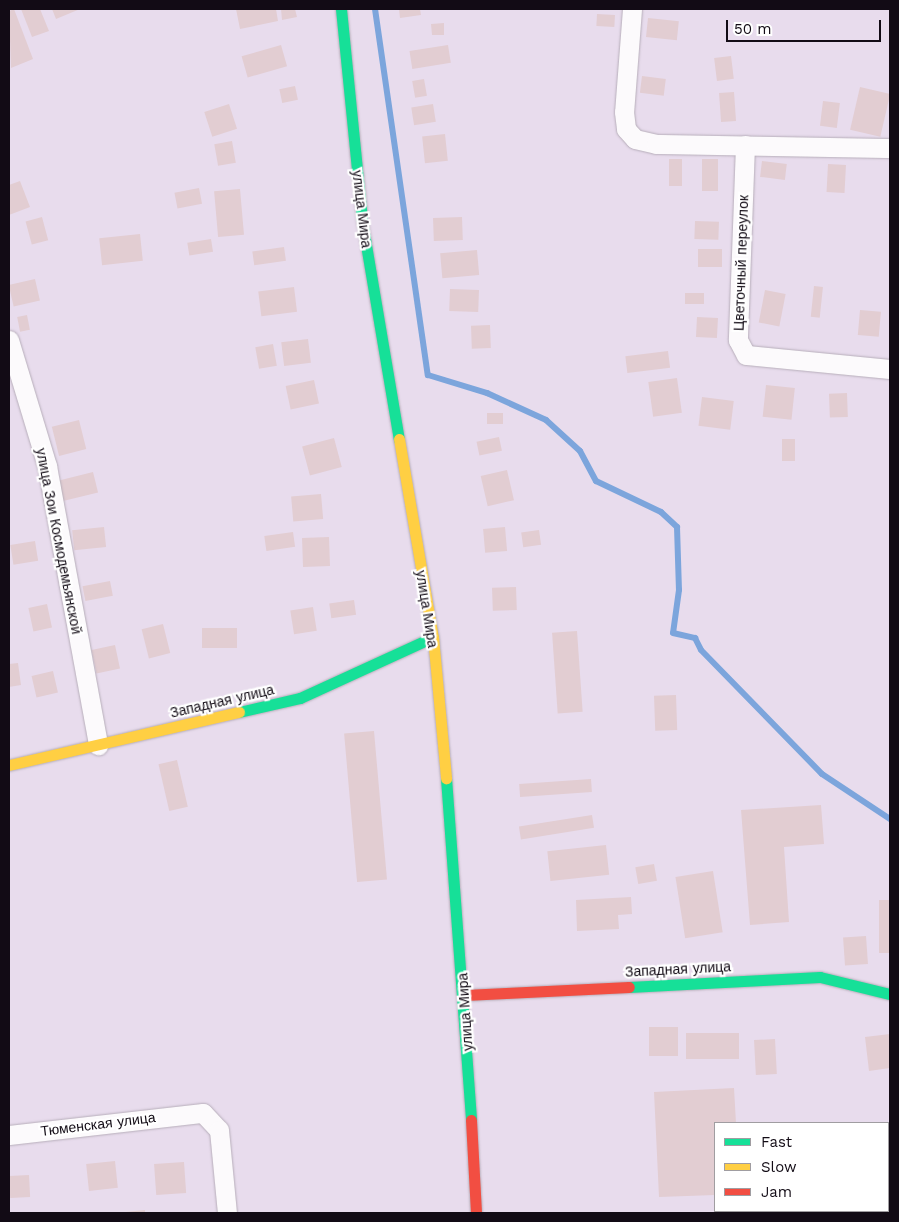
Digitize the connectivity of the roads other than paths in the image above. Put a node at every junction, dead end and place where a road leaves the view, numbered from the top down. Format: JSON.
{"nodes":[{"id":1,"x":341,"y":9,"type":"edge"},
{"id":2,"x":632,"y":9,"type":"edge"},
{"id":3,"x":745,"y":145,"type":"junction"},
{"id":4,"x":890,"y":148,"type":"edge"},
{"id":5,"x":9,"y":340,"type":"edge"},
{"id":6,"x":890,"y":369,"type":"edge"},
{"id":7,"x":433,"y":637,"type":"junction"},
{"id":8,"x":98,"y":745,"type":"junction"},
{"id":9,"x":9,"y":765,"type":"edge"},
{"id":10,"x":890,"y":994,"type":"edge"},
{"id":11,"x":465,"y":995,"type":"junction"},
{"id":12,"x":9,"y":1135,"type":"edge"},
{"id":13,"x":227,"y":1213,"type":"edge"},
{"id":14,"x":476,"y":1213,"type":"edge"}],
"edges":[{"from":1,"to":7,"type":"main road","name":"улица Мира"},
{"from":2,"to":3,"type":"street"},
{"from":3,"to":4,"type":"street"},
{"from":3,"to":6,"type":"street","name":"Цветочный переулок"},
{"from":5,"to":8,"type":"street","name":"улица Зои Космодемьянской"},
{"from":7,"to":8,"type":"main road","name":"Западная улица"},
{"from":7,"to":11,"type":"main road","name":"улица Мира"},
{"from":8,"to":9,"type":"main road","name":"Западная улица"},
{"from":10,"to":11,"type":"main road","name":"Западная улица"},
{"from":11,"to":14,"type":"main road","name":"улица Мира"},
{"from":12,"to":13,"type":"street","name":"Тюменская улица"}]}
